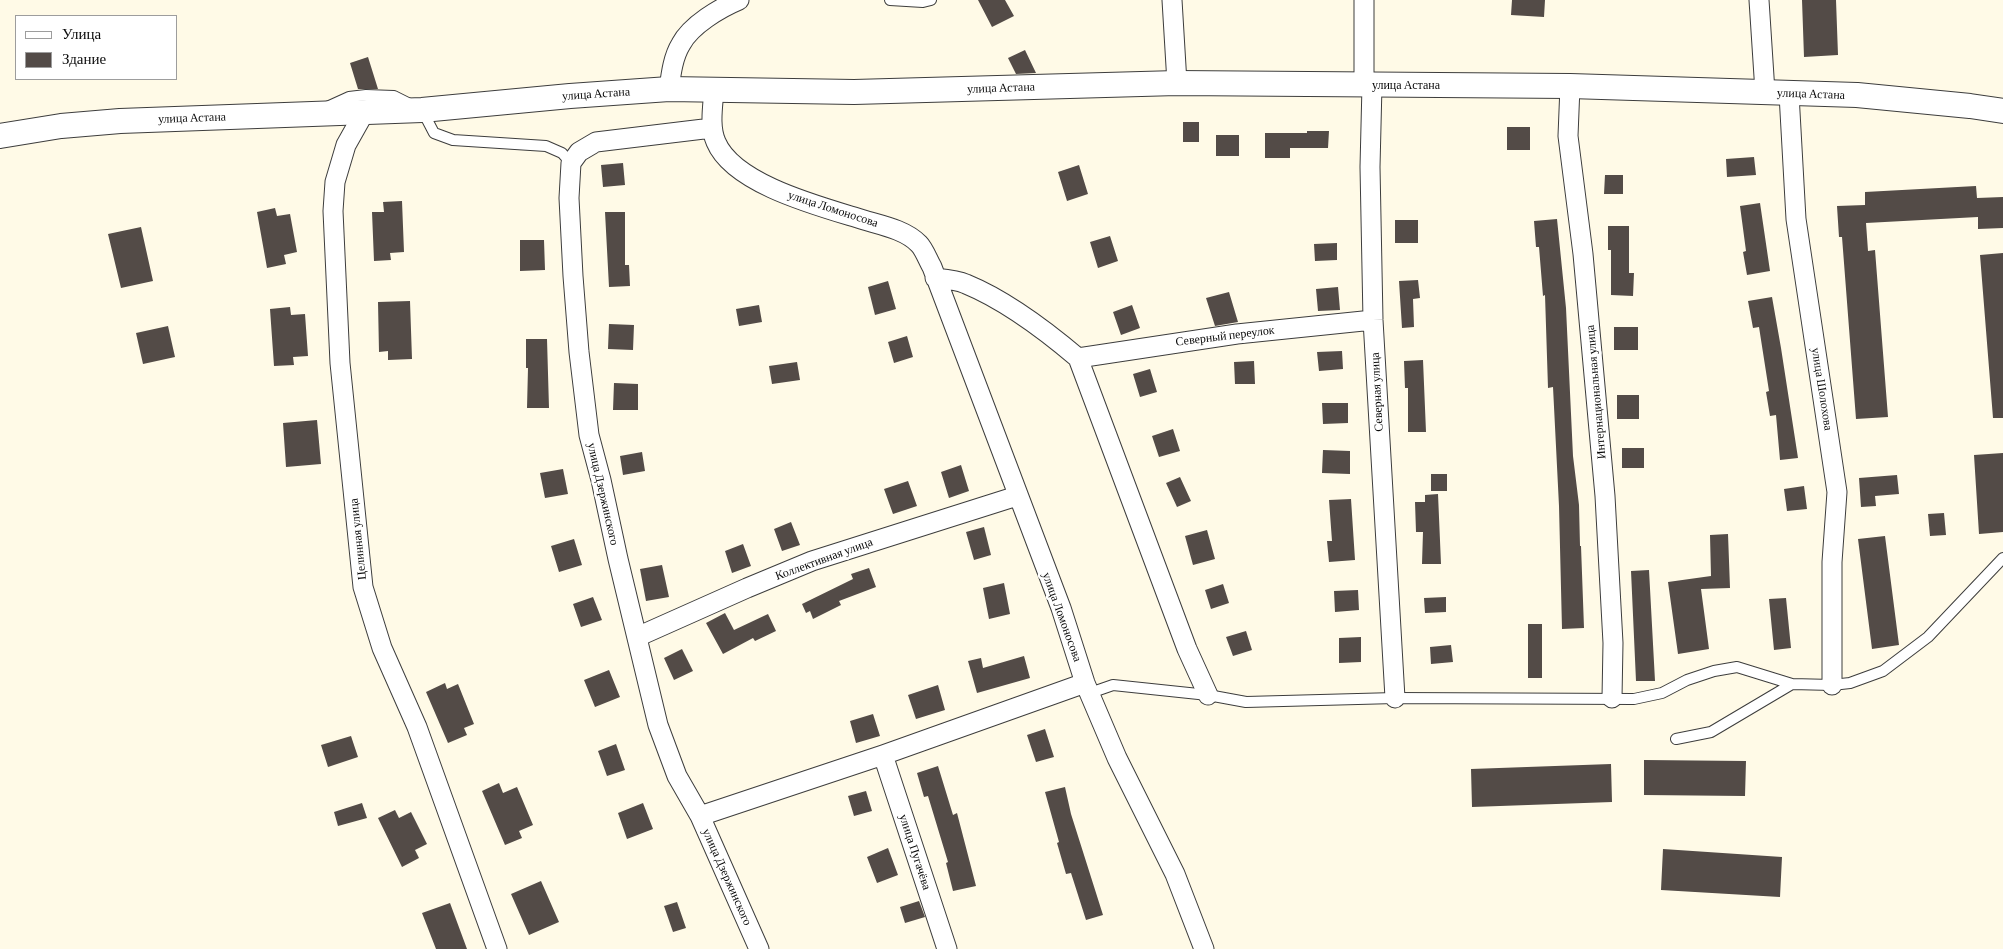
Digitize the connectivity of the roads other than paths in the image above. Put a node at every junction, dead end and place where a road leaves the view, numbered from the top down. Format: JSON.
{"nodes":[{"id":1,"x":739,"y":0,"type":"edge"},
{"id":2,"x":890,"y":0,"type":"edge"},
{"id":3,"x":931,"y":0,"type":"edge"},
{"id":4,"x":1172,"y":0,"type":"edge"},
{"id":5,"x":1364,"y":0,"type":"edge"},
{"id":6,"x":1759,"y":0,"type":"edge"},
{"id":7,"x":1177,"y":82,"type":"junction"},
{"id":8,"x":1368,"y":85,"type":"junction"},
{"id":9,"x":1570,"y":86,"type":"junction"},
{"id":10,"x":669,"y":89,"type":"junction"},
{"id":11,"x":714,"y":89,"type":"junction"},
{"id":12,"x":1765,"y":92,"type":"junction"},
{"id":13,"x":1789,"y":94,"type":"junction"},
{"id":14,"x":422,"y":110,"type":"junction"},
{"id":15,"x":2003,"y":111,"type":"edge"},
{"id":16,"x":364,"y":113,"type":"junction"},
{"id":17,"x":313,"y":115,"type":"junction"},
{"id":18,"x":712,"y":128,"type":"junction"},
{"id":19,"x":0,"y":136,"type":"edge"},
{"id":20,"x":571,"y":162,"type":"junction"},
{"id":21,"x":935,"y":278,"type":"junction"},
{"id":22,"x":1373,"y":320,"type":"junction"},
{"id":23,"x":1078,"y":358,"type":"junction"},
{"id":24,"x":1017,"y":496,"type":"junction"},
{"id":25,"x":2003,"y":558,"type":"edge"},
{"id":26,"x":637,"y":638,"type":"junction"},
{"id":27,"x":1792,"y":684,"type":"junction"},
{"id":28,"x":1832,"y":685,"type":"junction"},
{"id":29,"x":1088,"y":688,"type":"junction"},
{"id":30,"x":1208,"y":694,"type":"junction"},
{"id":31,"x":1395,"y":698,"type":"junction"},
{"id":32,"x":1612,"y":698,"type":"junction"},
{"id":33,"x":1676,"y":739,"type":"dead end"},
{"id":34,"x":883,"y":755,"type":"junction"},
{"id":35,"x":700,"y":816,"type":"junction"},
{"id":36,"x":497,"y":949,"type":"edge"},
{"id":37,"x":759,"y":949,"type":"edge"},
{"id":38,"x":947,"y":949,"type":"edge"},
{"id":39,"x":1204,"y":949,"type":"edge"}],
"edges":[{"from":1,"to":10,"type":"street"},
{"from":2,"to":3,"type":"lane"},
{"from":4,"to":7,"type":"street"},
{"from":5,"to":8,"type":"street","name":"Северная улица"},
{"from":6,"to":12,"type":"street"},
{"from":7,"to":8,"type":"street","name":"улица Астана"},
{"from":7,"to":11,"type":"street","name":"улица Астана"},
{"from":8,"to":9,"type":"street","name":"улица Астана"},
{"from":8,"to":22,"type":"street","name":"Северная улица"},
{"from":9,"to":12,"type":"street","name":"улица Астана"},
{"from":9,"to":32,"type":"street","name":"Интернациональная улица"},
{"from":10,"to":11,"type":"street","name":"улица Астана"},
{"from":10,"to":14,"type":"street","name":"улица Астана"},
{"from":11,"to":18,"type":"street","name":"улица Ломоносова"},
{"from":12,"to":13,"type":"street","name":"улица Астана"},
{"from":13,"to":15,"type":"street","name":"улица Астана"},
{"from":13,"to":28,"type":"street","name":"улица Шолохова"},
{"from":14,"to":16,"type":"street","name":"улица Астана"},
{"from":14,"to":17,"type":"lane"},
{"from":14,"to":20,"type":"lane"},
{"from":16,"to":17,"type":"street","name":"улица Астана"},
{"from":16,"to":36,"type":"street","name":"Целинная улица"},
{"from":17,"to":19,"type":"street","name":"улица Астана"},
{"from":18,"to":20,"type":"street"},
{"from":18,"to":21,"type":"street","name":"улица Ломоносова"},
{"from":20,"to":26,"type":"street","name":"улица Дзержинского"},
{"from":21,"to":23,"type":"street"},
{"from":21,"to":24,"type":"street","name":"улица Ломоносова"},
{"from":22,"to":23,"type":"street","name":"Северный переулок"},
{"from":22,"to":31,"type":"street","name":"Северная улица"},
{"from":23,"to":30,"type":"street"},
{"from":24,"to":26,"type":"street","name":"Коллективная улица"},
{"from":24,"to":29,"type":"street","name":"улица Ломоносова"},
{"from":25,"to":28,"type":"lane"},
{"from":26,"to":35,"type":"street","name":"улица Дзержинского"},
{"from":27,"to":28,"type":"lane"},
{"from":27,"to":32,"type":"lane"},
{"from":27,"to":33,"type":"lane"},
{"from":29,"to":30,"type":"lane"},
{"from":29,"to":34,"type":"street"},
{"from":29,"to":39,"type":"street","name":"улица Ломоносова"},
{"from":30,"to":31,"type":"lane"},
{"from":31,"to":32,"type":"lane"},
{"from":34,"to":35,"type":"street"},
{"from":34,"to":38,"type":"street","name":"улица Пугачёва"},
{"from":35,"to":37,"type":"street","name":"улица Дзержинского"}]}
